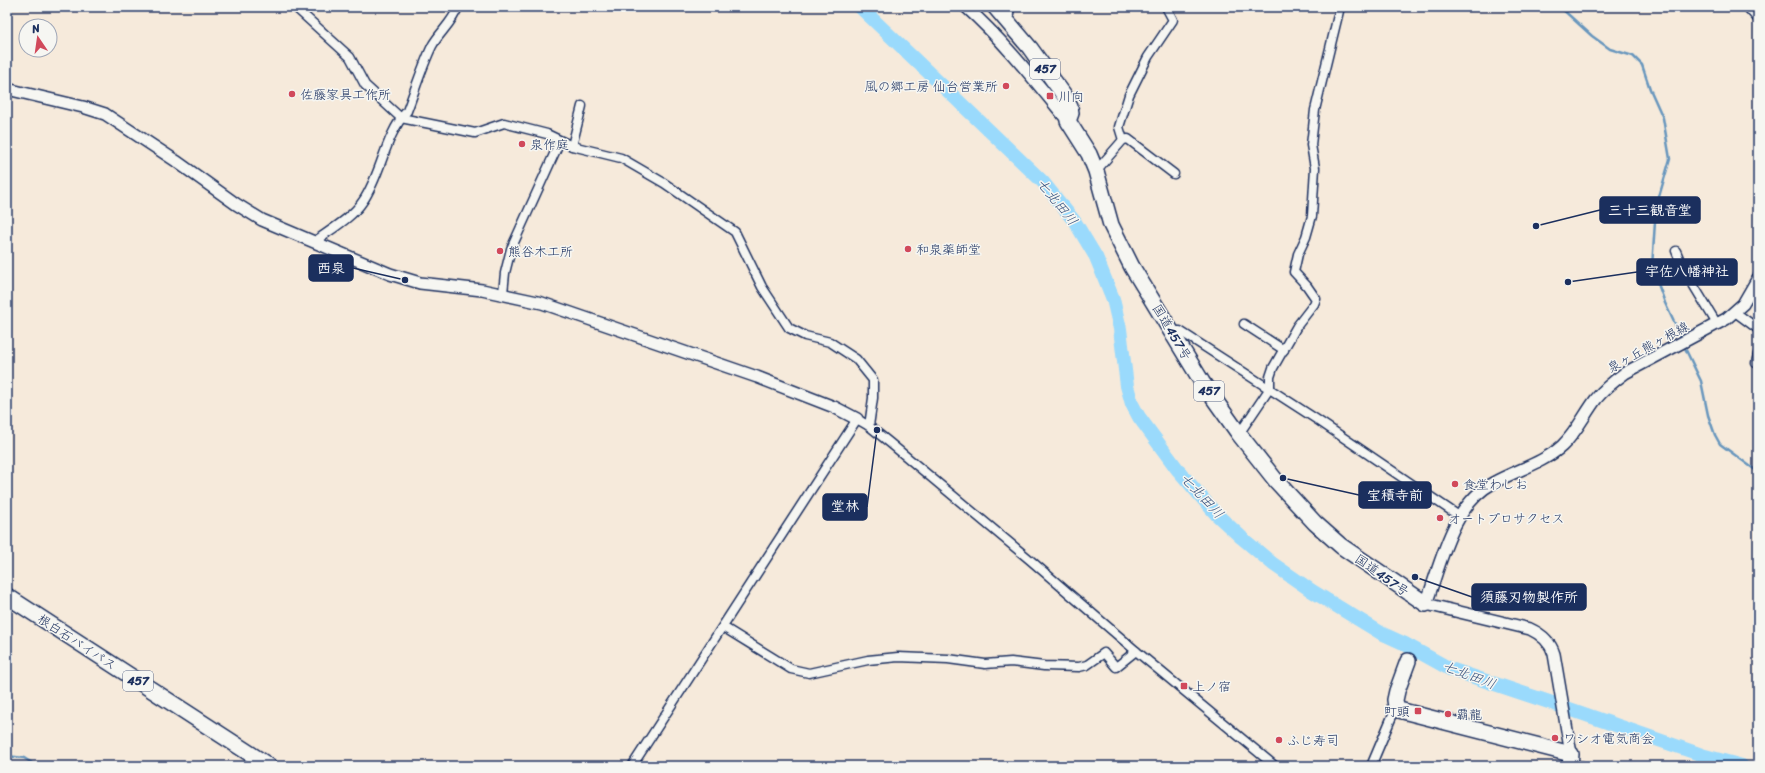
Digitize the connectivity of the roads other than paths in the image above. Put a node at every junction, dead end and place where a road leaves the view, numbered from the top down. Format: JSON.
{"nodes":[{"id":1,"x":295,"y":7,"type":"edge"},
{"id":2,"x":458,"y":7,"type":"edge"},
{"id":3,"x":966,"y":7,"type":"edge"},
{"id":4,"x":995,"y":7,"type":"edge"},
{"id":5,"x":1010,"y":7,"type":"edge"},
{"id":6,"x":1166,"y":7,"type":"edge"},
{"id":7,"x":1340,"y":7,"type":"edge"},
{"id":8,"x":1747,"y":7,"type":"edge"},
{"id":9,"x":1758,"y":19,"type":"edge"},
{"id":10,"x":1008,"y":22,"type":"junction"},
{"id":11,"x":7,"y":89,"type":"edge"},
{"id":12,"x":582,"y":106,"type":"dead end"},
{"id":13,"x":401,"y":118,"type":"junction"},
{"id":14,"x":1068,"y":122,"type":"junction"},
{"id":15,"x":1123,"y":140,"type":"junction"},
{"id":16,"x":560,"y":141,"type":"junction"},
{"id":17,"x":572,"y":146,"type":"junction"},
{"id":18,"x":1096,"y":171,"type":"junction"},
{"id":19,"x":1174,"y":174,"type":"dead end"},
{"id":20,"x":314,"y":242,"type":"junction"},
{"id":21,"x":1676,"y":251,"type":"dead end"},
{"id":22,"x":1757,"y":282,"type":"edge"},
{"id":23,"x":503,"y":293,"type":"junction"},
{"id":24,"x":1735,"y":312,"type":"junction"},
{"id":25,"x":1244,"y":324,"type":"dead end"},
{"id":26,"x":1717,"y":324,"type":"junction"},
{"id":27,"x":1758,"y":329,"type":"edge"},
{"id":28,"x":1172,"y":331,"type":"junction"},
{"id":29,"x":1284,"y":350,"type":"junction"},
{"id":30,"x":1758,"y":354,"type":"edge"},
{"id":31,"x":1756,"y":363,"type":"dead end"},
{"id":32,"x":1270,"y":388,"type":"junction"},
{"id":33,"x":857,"y":419,"type":"junction"},
{"id":34,"x":868,"y":426,"type":"junction"},
{"id":35,"x":1239,"y":434,"type":"junction"},
{"id":36,"x":1459,"y":516,"type":"junction"},
{"id":37,"x":7,"y":596,"type":"edge"},
{"id":38,"x":1426,"y":604,"type":"junction"},
{"id":39,"x":723,"y":627,"type":"junction"},
{"id":40,"x":1136,"y":651,"type":"junction"},
{"id":41,"x":1408,"y":661,"type":"dead end"},
{"id":42,"x":1396,"y":707,"type":"junction"},
{"id":43,"x":1574,"y":763,"type":"edge"},
{"id":44,"x":269,"y":766,"type":"edge"},
{"id":45,"x":632,"y":766,"type":"edge"},
{"id":46,"x":1275,"y":766,"type":"edge"},
{"id":47,"x":1371,"y":766,"type":"edge"}],
"edges":[{"from":1,"to":13,"type":"street"},
{"from":2,"to":13,"type":"street"},
{"from":3,"to":14,"type":"street"},
{"from":4,"to":10,"type":"highway","number":"457"},
{"from":5,"to":10,"type":"street"},
{"from":6,"to":15,"type":"street"},
{"from":7,"to":29,"type":"street"},
{"from":8,"to":9,"type":"street"},
{"from":10,"to":14,"type":"highway","number":"457"},
{"from":11,"to":20,"type":"street"},
{"from":12,"to":17,"type":"street"},
{"from":13,"to":16,"type":"street"},
{"from":13,"to":20,"type":"street"},
{"from":14,"to":18,"type":"highway","name":"国道457号","number":"457"},
{"from":15,"to":18,"type":"street"},
{"from":15,"to":19,"type":"street"},
{"from":16,"to":17,"type":"street"},
{"from":16,"to":23,"type":"street"},
{"from":17,"to":34,"type":"street"},
{"from":18,"to":28,"type":"highway","name":"国道457号","number":"457"},
{"from":20,"to":23,"type":"street"},
{"from":21,"to":26,"type":"street"},
{"from":22,"to":24,"type":"street","name":"泉ヶ丘熊ヶ根線"},
{"from":23,"to":33,"type":"street"},
{"from":24,"to":26,"type":"street","name":"泉ヶ丘熊ヶ根線"},
{"from":24,"to":27,"type":"street"},
{"from":25,"to":29,"type":"street"},
{"from":26,"to":36,"type":"street","name":"泉ヶ丘熊ヶ根線"},
{"from":28,"to":32,"type":"street"},
{"from":28,"to":35,"type":"highway","name":"国道457号","number":"457"},
{"from":29,"to":32,"type":"street"},
{"from":30,"to":31,"type":"street"},
{"from":32,"to":35,"type":"street"},
{"from":32,"to":36,"type":"street"},
{"from":33,"to":34,"type":"street"},
{"from":33,"to":39,"type":"street"},
{"from":34,"to":40,"type":"street"},
{"from":35,"to":38,"type":"highway","name":"国道457号","number":"457"},
{"from":36,"to":38,"type":"street","name":"泉ヶ丘熊ヶ根線"},
{"from":37,"to":44,"type":"highway","name":"根白石バイパス","number":"457"},
{"from":38,"to":43,"type":"street"},
{"from":39,"to":40,"type":"street"},
{"from":39,"to":45,"type":"street"},
{"from":40,"to":46,"type":"street"},
{"from":41,"to":42,"type":"highway"},
{"from":42,"to":43,"type":"highway"},
{"from":42,"to":47,"type":"street"}]}
